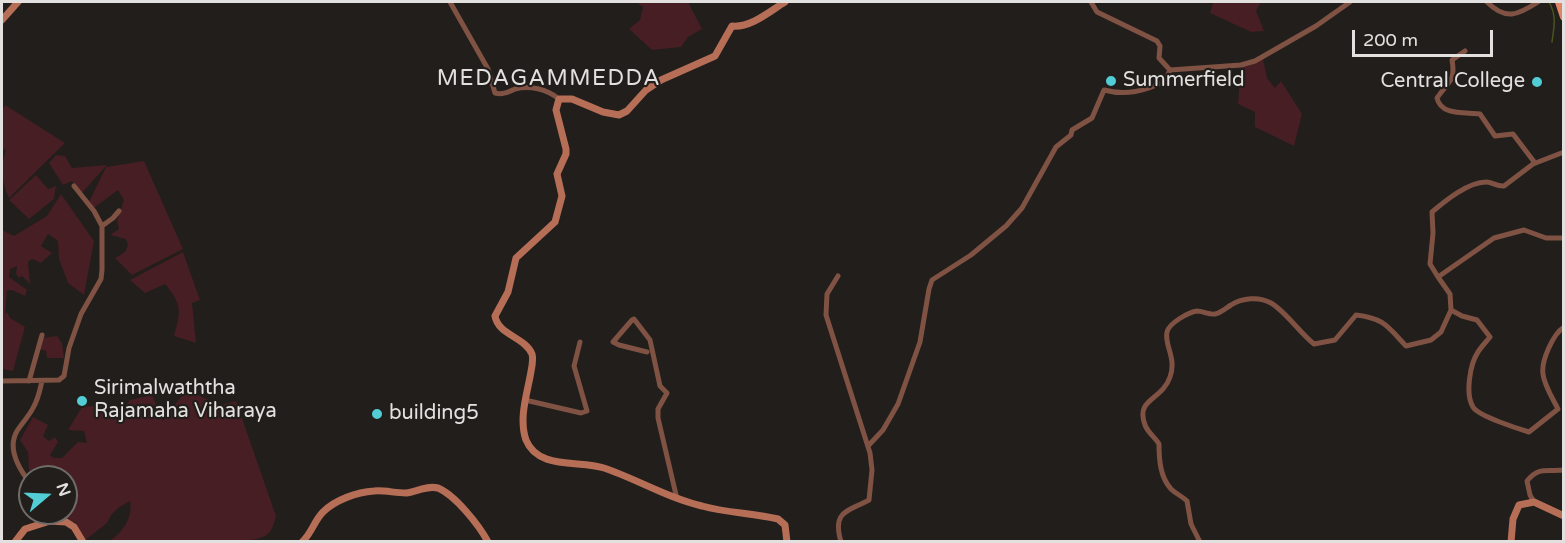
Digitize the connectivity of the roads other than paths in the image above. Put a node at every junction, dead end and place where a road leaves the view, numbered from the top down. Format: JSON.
{"nodes":[{"id":1,"x":18,"y":2,"type":"edge"},
{"id":2,"x":450,"y":2,"type":"edge"},
{"id":3,"x":785,"y":2,"type":"edge"},
{"id":4,"x":1091,"y":2,"type":"edge"},
{"id":5,"x":1350,"y":2,"type":"edge"},
{"id":6,"x":1487,"y":2,"type":"edge"},
{"id":7,"x":1538,"y":2,"type":"edge"},
{"id":8,"x":1559,"y":2,"type":"edge"},
{"id":9,"x":1563,"y":17,"type":"edge"},
{"id":10,"x":2,"y":20,"type":"edge"},
{"id":11,"x":1465,"y":51,"type":"dead end"},
{"id":12,"x":1170,"y":70,"type":"junction"},
{"id":13,"x":559,"y":99,"type":"junction"},
{"id":14,"x":1563,"y":152,"type":"edge"},
{"id":15,"x":1535,"y":163,"type":"junction"},
{"id":16,"x":74,"y":186,"type":"dead end"},
{"id":17,"x":119,"y":211,"type":"dead end"},
{"id":18,"x":102,"y":226,"type":"junction"},
{"id":19,"x":1563,"y":238,"type":"edge"},
{"id":20,"x":838,"y":276,"type":"dead end"},
{"id":21,"x":1438,"y":277,"type":"junction"},
{"id":22,"x":1452,"y":310,"type":"junction"},
{"id":23,"x":1563,"y":327,"type":"edge"},
{"id":24,"x":42,"y":335,"type":"dead end"},
{"id":25,"x":580,"y":342,"type":"dead end"},
{"id":26,"x":647,"y":352,"type":"dead end"},
{"id":27,"x":2,"y":381,"type":"edge"},
{"id":28,"x":29,"y":381,"type":"junction"},
{"id":29,"x":42,"y":381,"type":"junction"},
{"id":30,"x":525,"y":400,"type":"junction"},
{"id":31,"x":1561,"y":409,"type":"edge"},
{"id":32,"x":868,"y":446,"type":"junction"},
{"id":33,"x":19,"y":465,"type":"edge"},
{"id":34,"x":1563,"y":470,"type":"edge"},
{"id":35,"x":677,"y":499,"type":"junction"},
{"id":36,"x":1534,"y":502,"type":"junction"},
{"id":37,"x":1563,"y":516,"type":"edge"},
{"id":38,"x":38,"y":525,"type":"edge"},
{"id":39,"x":71,"y":525,"type":"edge"},
{"id":40,"x":15,"y":542,"type":"edge"},
{"id":41,"x":82,"y":542,"type":"edge"},
{"id":42,"x":302,"y":542,"type":"edge"},
{"id":43,"x":488,"y":542,"type":"edge"},
{"id":44,"x":787,"y":542,"type":"edge"},
{"id":45,"x":841,"y":542,"type":"edge"},
{"id":46,"x":1200,"y":542,"type":"edge"},
{"id":47,"x":1511,"y":542,"type":"edge"}],
"edges":[{"from":1,"to":10,"type":"street"},
{"from":2,"to":13,"type":"street"},
{"from":3,"to":13,"type":"street"},
{"from":4,"to":12,"type":"street"},
{"from":5,"to":12,"type":"street"},
{"from":6,"to":7,"type":"street"},
{"from":8,"to":9,"type":"main road"},
{"from":11,"to":15,"type":"street"},
{"from":12,"to":32,"type":"street"},
{"from":13,"to":30,"type":"street"},
{"from":14,"to":15,"type":"street"},
{"from":15,"to":21,"type":"street"},
{"from":16,"to":18,"type":"street"},
{"from":17,"to":18,"type":"street"},
{"from":18,"to":29,"type":"street"},
{"from":19,"to":21,"type":"street"},
{"from":20,"to":32,"type":"street"},
{"from":21,"to":22,"type":"street"},
{"from":22,"to":31,"type":"street"},
{"from":22,"to":46,"type":"street"},
{"from":23,"to":31,"type":"street"},
{"from":24,"to":28,"type":"street"},
{"from":25,"to":30,"type":"street"},
{"from":26,"to":35,"type":"street"},
{"from":27,"to":28,"type":"street"},
{"from":28,"to":29,"type":"street"},
{"from":29,"to":33,"type":"street"},
{"from":30,"to":35,"type":"street"},
{"from":32,"to":45,"type":"street"},
{"from":34,"to":36,"type":"street"},
{"from":35,"to":44,"type":"street"},
{"from":36,"to":37,"type":"street"},
{"from":36,"to":47,"type":"street"},
{"from":38,"to":40,"type":"street"},
{"from":39,"to":41,"type":"street"},
{"from":42,"to":43,"type":"street"}]}
